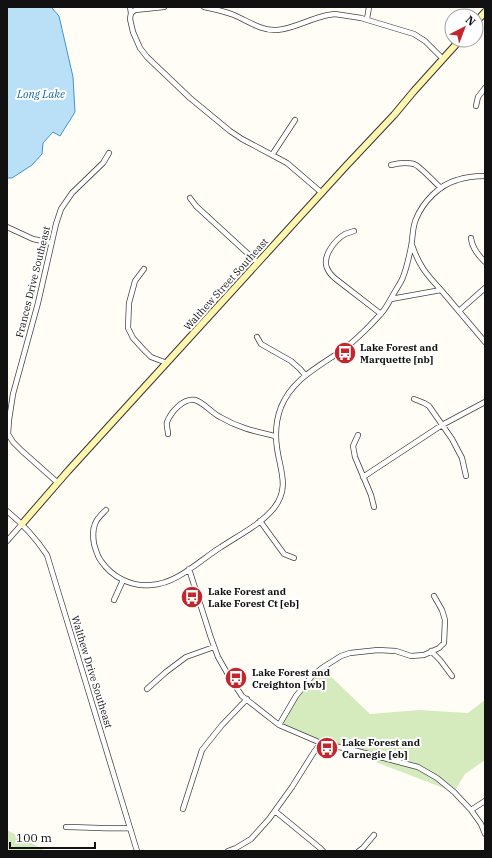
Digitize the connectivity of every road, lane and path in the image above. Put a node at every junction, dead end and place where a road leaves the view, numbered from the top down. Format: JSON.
{"nodes":[{"id":1,"x":130,"y":7,"type":"edge"},
{"id":2,"x":164,"y":7,"type":"edge"},
{"id":3,"x":204,"y":7,"type":"edge"},
{"id":4,"x":369,"y":7,"type":"edge"},
{"id":5,"x":131,"y":13,"type":"junction"},
{"id":6,"x":367,"y":19,"type":"junction"},
{"id":7,"x":453,"y":48,"type":"edge"},
{"id":8,"x":443,"y":59,"type":"junction"},
{"id":9,"x":485,"y":88,"type":"edge"},
{"id":10,"x":476,"y":106,"type":"dead end"},
{"id":11,"x":295,"y":120,"type":"dead end"},
{"id":12,"x":109,"y":153,"type":"dead end"},
{"id":13,"x":272,"y":155,"type":"junction"},
{"id":14,"x":391,"y":165,"type":"dead end"},
{"id":15,"x":485,"y":176,"type":"edge"},
{"id":16,"x":441,"y":188,"type":"junction"},
{"id":17,"x":322,"y":193,"type":"junction"},
{"id":18,"x":190,"y":198,"type":"dead end"},
{"id":19,"x":7,"y":227,"type":"edge"},
{"id":20,"x":354,"y":230,"type":"dead end"},
{"id":21,"x":471,"y":238,"type":"dead end"},
{"id":22,"x":52,"y":243,"type":"junction"},
{"id":23,"x":411,"y":244,"type":"junction"},
{"id":24,"x":485,"y":262,"type":"edge"},
{"id":25,"x":258,"y":263,"type":"junction"},
{"id":26,"x":144,"y":269,"type":"dead end"},
{"id":27,"x":485,"y":288,"type":"edge"},
{"id":28,"x":441,"y":290,"type":"junction"},
{"id":29,"x":391,"y":299,"type":"junction"},
{"id":30,"x":459,"y":310,"type":"junction"},
{"id":31,"x":381,"y":314,"type":"junction"},
{"id":32,"x":257,"y":337,"type":"dead end"},
{"id":33,"x":485,"y":342,"type":"edge"},
{"id":34,"x":167,"y":363,"type":"junction"},
{"id":35,"x":305,"y":375,"type":"junction"},
{"id":36,"x":414,"y":399,"type":"dead end"},
{"id":37,"x":485,"y":402,"type":"edge"},
{"id":38,"x":442,"y":425,"type":"junction"},
{"id":39,"x":168,"y":434,"type":"dead end"},
{"id":40,"x":358,"y":435,"type":"dead end"},
{"id":41,"x":276,"y":436,"type":"junction"},
{"id":42,"x":466,"y":476,"type":"dead end"},
{"id":43,"x":363,"y":477,"type":"junction"},
{"id":44,"x":58,"y":483,"type":"junction"},
{"id":45,"x":374,"y":507,"type":"dead end"},
{"id":46,"x":106,"y":510,"type":"dead end"},
{"id":47,"x":7,"y":511,"type":"edge"},
{"id":48,"x":260,"y":521,"type":"junction"},
{"id":49,"x":22,"y":524,"type":"junction"},
{"id":50,"x":7,"y":541,"type":"edge"},
{"id":51,"x":294,"y":558,"type":"dead end"},
{"id":52,"x":189,"y":569,"type":"junction"},
{"id":53,"x":123,"y":580,"type":"junction"},
{"id":54,"x":434,"y":596,"type":"dead end"},
{"id":55,"x":114,"y":600,"type":"dead end"},
{"id":56,"x":214,"y":648,"type":"junction"},
{"id":57,"x":431,"y":651,"type":"junction"},
{"id":58,"x":452,"y":676,"type":"dead end"},
{"id":59,"x":147,"y":689,"type":"dead end"},
{"id":60,"x":247,"y":699,"type":"junction"},
{"id":61,"x":279,"y":725,"type":"junction"},
{"id":62,"x":320,"y":743,"type":"junction"},
{"id":63,"x":485,"y":801,"type":"edge"},
{"id":64,"x":183,"y":809,"type":"dead end"},
{"id":65,"x":471,"y":810,"type":"junction"},
{"id":66,"x":275,"y":811,"type":"junction"},
{"id":67,"x":66,"y":827,"type":"dead end"},
{"id":68,"x":130,"y":828,"type":"junction"},
{"id":69,"x":485,"y":834,"type":"edge"},
{"id":70,"x":374,"y":835,"type":"dead end"},
{"id":71,"x":137,"y":851,"type":"edge"},
{"id":72,"x":228,"y":851,"type":"edge"},
{"id":73,"x":323,"y":851,"type":"edge"},
{"id":74,"x":359,"y":851,"type":"edge"}],
"edges":[{"from":1,"to":5,"type":"street"},
{"from":2,"to":5,"type":"street"},
{"from":3,"to":6,"type":"street"},
{"from":4,"to":6,"type":"street"},
{"from":5,"to":13,"type":"street"},
{"from":6,"to":8,"type":"street"},
{"from":7,"to":8,"type":"street","name":"Walthew Street Southeast"},
{"from":8,"to":17,"type":"street","name":"Walthew Street Southeast"},
{"from":9,"to":10,"type":"street"},
{"from":11,"to":13,"type":"street"},
{"from":12,"to":22,"type":"street","name":"Frances Drive Southeast"},
{"from":13,"to":17,"type":"street"},
{"from":14,"to":16,"type":"street"},
{"from":15,"to":16,"type":"street"},
{"from":16,"to":23,"type":"street"},
{"from":17,"to":25,"type":"street","name":"Walthew Street Southeast"},
{"from":18,"to":25,"type":"street"},
{"from":19,"to":22,"type":"street"},
{"from":20,"to":31,"type":"street"},
{"from":21,"to":24,"type":"street"},
{"from":22,"to":44,"type":"street","name":"Frances Drive Southeast"},
{"from":23,"to":28,"type":"street"},
{"from":23,"to":29,"type":"street"},
{"from":25,"to":34,"type":"street","name":"Walthew Street Southeast"},
{"from":26,"to":34,"type":"street"},
{"from":27,"to":30,"type":"street"},
{"from":28,"to":29,"type":"street"},
{"from":28,"to":30,"type":"street"},
{"from":29,"to":31,"type":"street"},
{"from":30,"to":33,"type":"street"},
{"from":31,"to":35,"type":"street"},
{"from":32,"to":35,"type":"street"},
{"from":34,"to":44,"type":"street","name":"Walthew Street Southeast"},
{"from":35,"to":41,"type":"street"},
{"from":36,"to":38,"type":"street"},
{"from":37,"to":38,"type":"street"},
{"from":38,"to":42,"type":"street"},
{"from":38,"to":43,"type":"street"},
{"from":39,"to":41,"type":"street"},
{"from":40,"to":43,"type":"street"},
{"from":41,"to":48,"type":"street"},
{"from":43,"to":45,"type":"street"},
{"from":44,"to":49,"type":"street","name":"Walthew Street Southeast"},
{"from":46,"to":53,"type":"street"},
{"from":47,"to":49,"type":"street","name":"Walthew Drive Southeast"},
{"from":48,"to":51,"type":"street"},
{"from":48,"to":52,"type":"street"},
{"from":49,"to":50,"type":"street","name":"Walthew Street Southeast"},
{"from":49,"to":68,"type":"street","name":"Walthew Drive Southeast"},
{"from":52,"to":53,"type":"street"},
{"from":52,"to":56,"type":"street"},
{"from":53,"to":55,"type":"street"},
{"from":54,"to":57,"type":"street"},
{"from":56,"to":59,"type":"street"},
{"from":56,"to":60,"type":"street"},
{"from":57,"to":58,"type":"street"},
{"from":57,"to":61,"type":"street"},
{"from":60,"to":61,"type":"street"},
{"from":60,"to":64,"type":"street"},
{"from":61,"to":62,"type":"street"},
{"from":62,"to":65,"type":"street"},
{"from":62,"to":66,"type":"street"},
{"from":63,"to":65,"type":"street"},
{"from":65,"to":69,"type":"street"},
{"from":66,"to":72,"type":"street"},
{"from":66,"to":73,"type":"street"},
{"from":67,"to":68,"type":"street"},
{"from":68,"to":71,"type":"street","name":"Walthew Drive Southeast"},
{"from":70,"to":74,"type":"street"}]}
